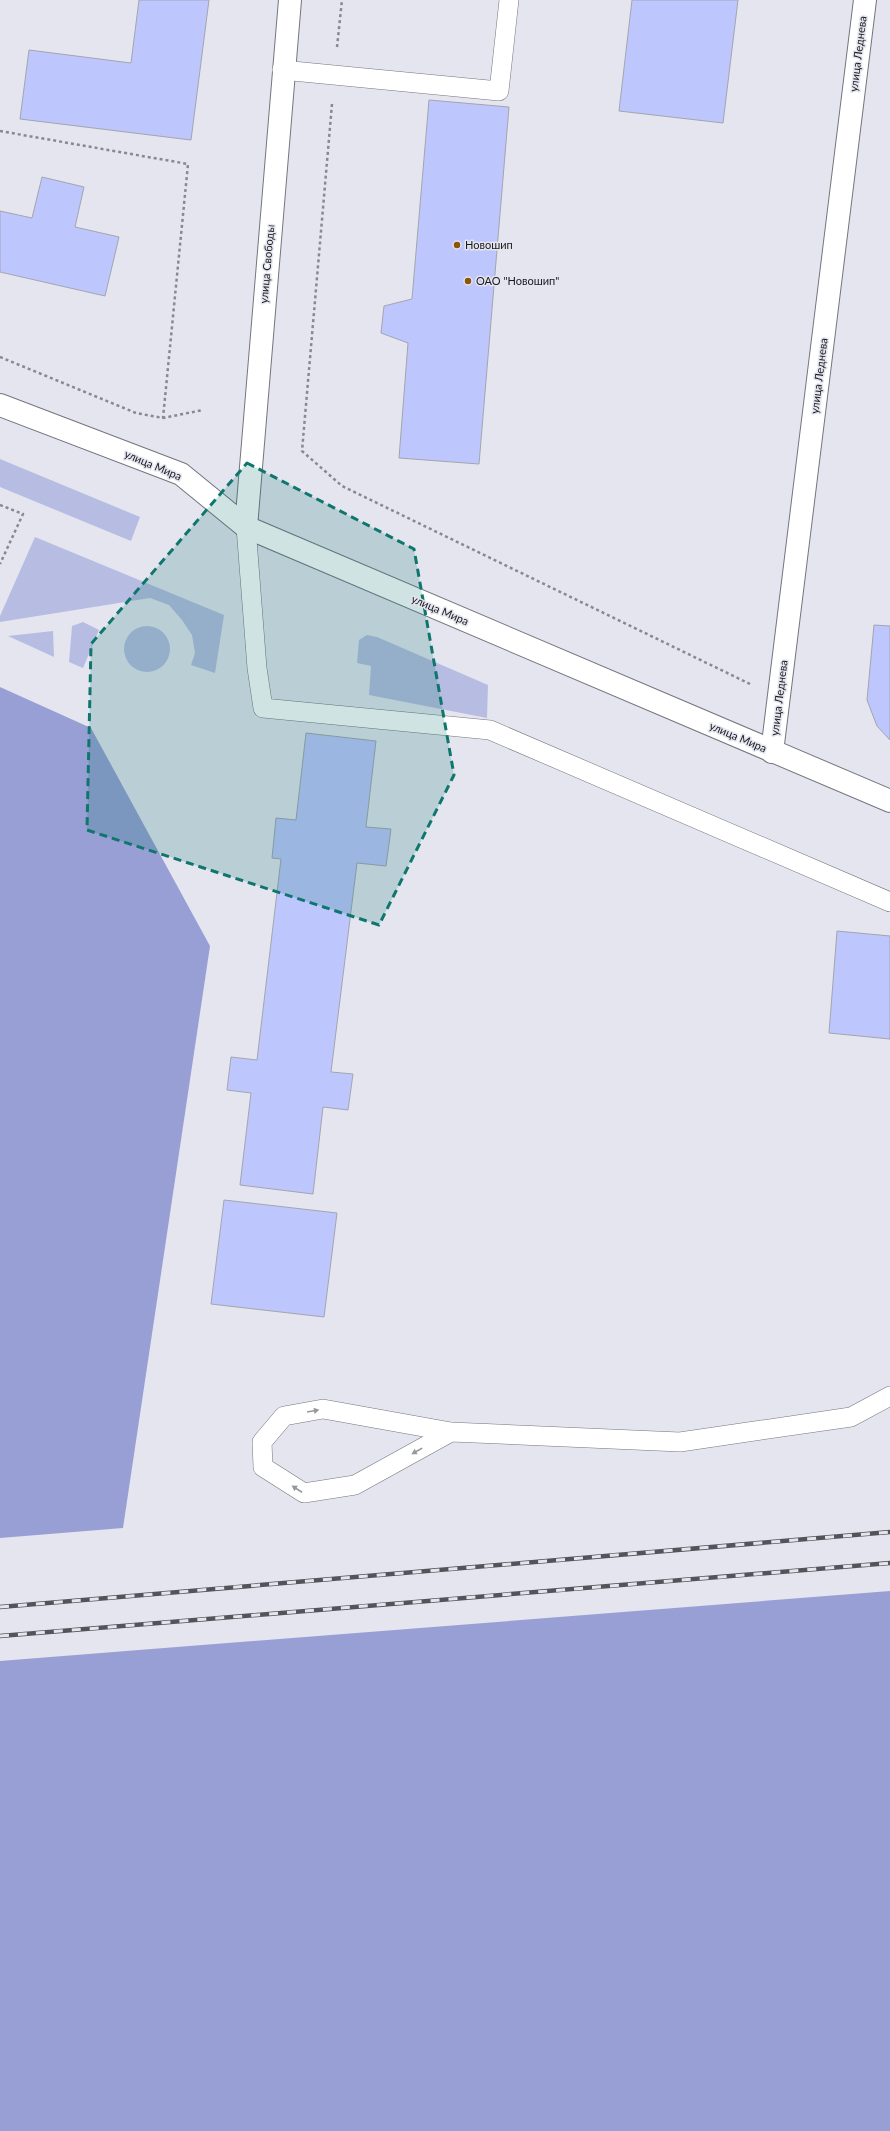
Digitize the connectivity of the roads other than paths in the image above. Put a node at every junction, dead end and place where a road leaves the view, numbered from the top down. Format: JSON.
{"nodes":[{"id":1,"x":290,"y":0,"type":"edge"},
{"id":2,"x":509,"y":0,"type":"edge"},
{"id":3,"x":865,"y":0,"type":"edge"},
{"id":4,"x":282,"y":70,"type":"junction"},
{"id":5,"x":0,"y":405,"type":"edge"},
{"id":6,"x":246,"y":527,"type":"junction"},
{"id":7,"x":772,"y":752,"type":"junction"},
{"id":8,"x":890,"y":801,"type":"edge"},
{"id":9,"x":890,"y":902,"type":"edge"},
{"id":10,"x":890,"y":1396,"type":"edge"},
{"id":11,"x":451,"y":1432,"type":"junction"}],
"edges":[{"from":1,"to":4,"type":"street","name":"улица Свободы"},
{"from":2,"to":4,"type":"lane"},
{"from":3,"to":7,"type":"street","name":"улица Леднева"},
{"from":4,"to":6,"type":"street","name":"улица Свободы"},
{"from":5,"to":6,"type":"street","name":"улица Мира"},
{"from":6,"to":7,"type":"street","name":"улица Мира"},
{"from":6,"to":9,"type":"lane"},
{"from":7,"to":8,"type":"street","name":"улица Мира"},
{"from":10,"to":11,"type":"lane"},
{"from":11,"to":11,"type":"lane","one_way":true}]}
